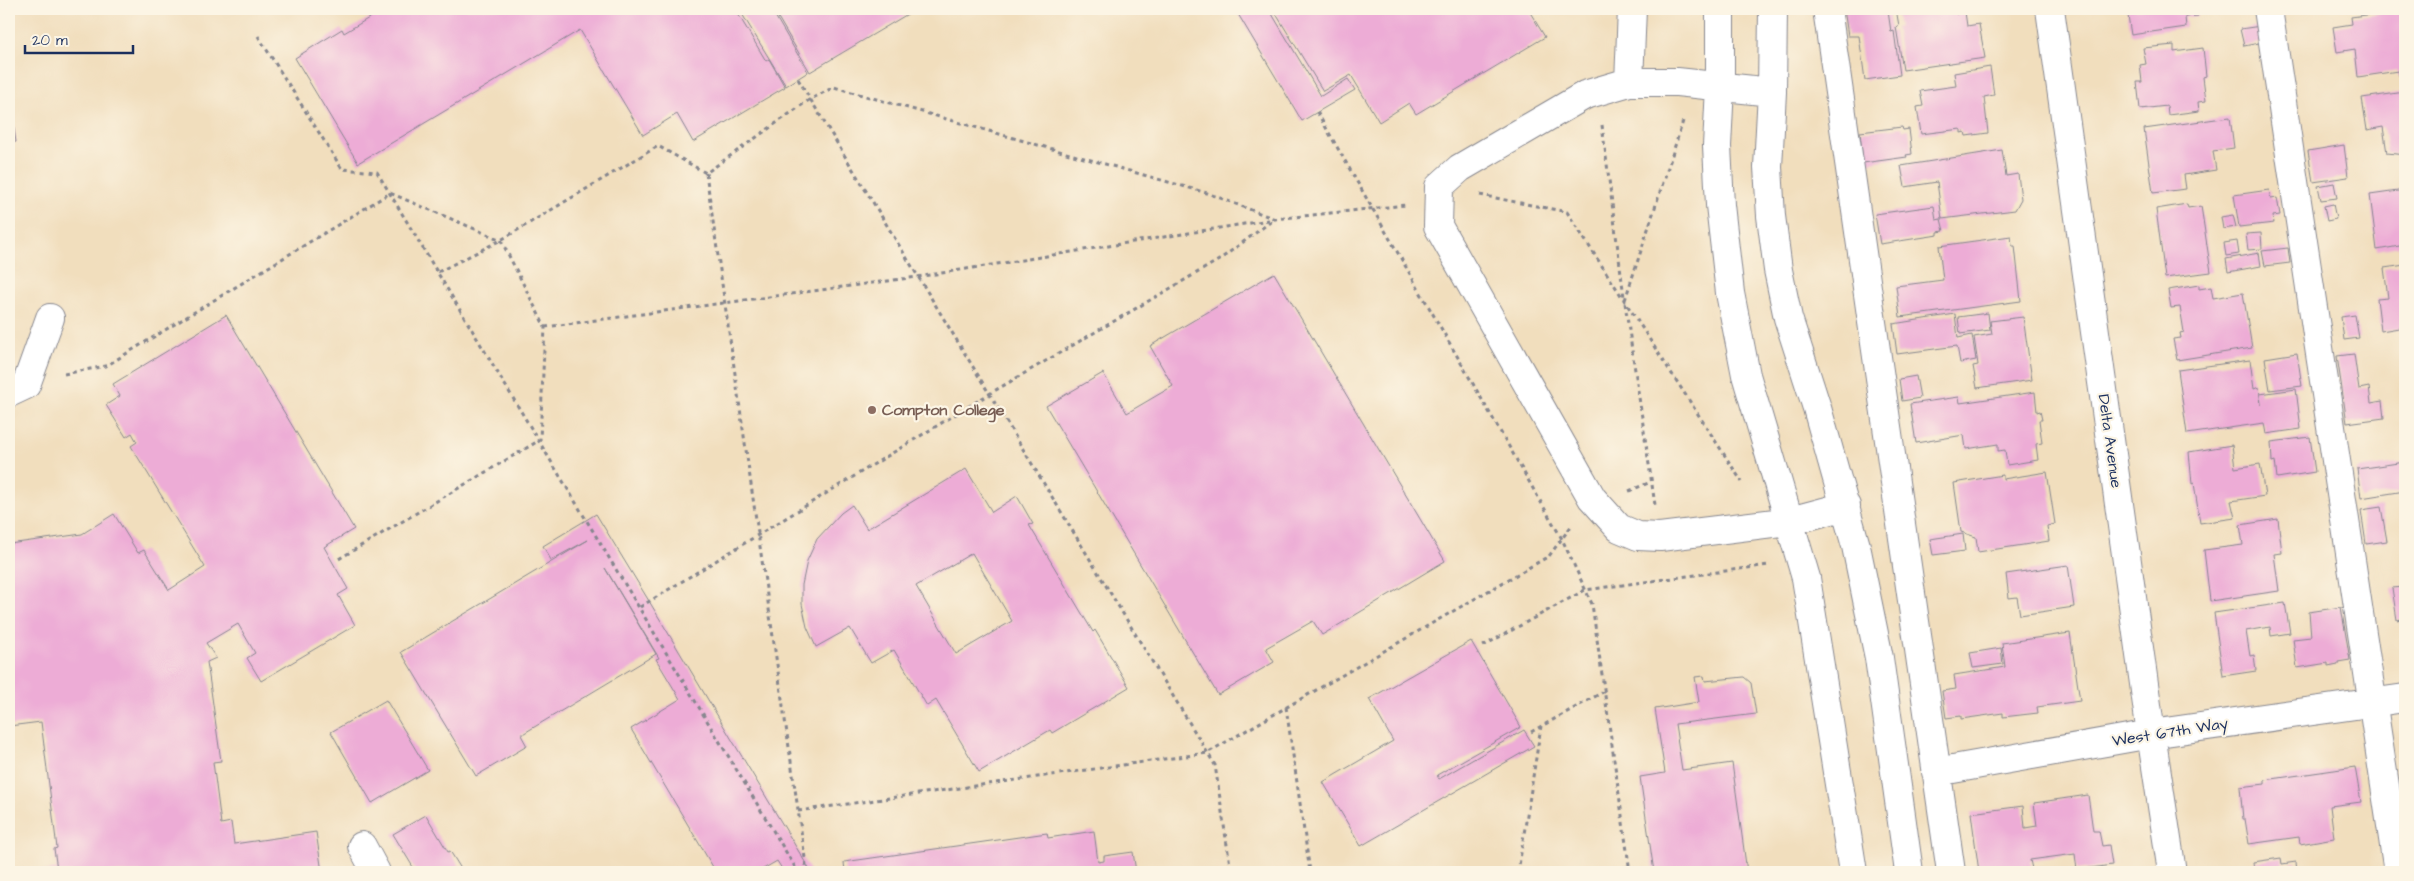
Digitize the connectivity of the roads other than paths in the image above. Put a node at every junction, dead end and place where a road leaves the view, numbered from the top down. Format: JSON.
{"nodes":[{"id":1,"x":1632,"y":9,"type":"edge"},
{"id":2,"x":1720,"y":9,"type":"edge"},
{"id":3,"x":1773,"y":9,"type":"edge"},
{"id":4,"x":1827,"y":9,"type":"edge"},
{"id":5,"x":2050,"y":9,"type":"edge"},
{"id":6,"x":2268,"y":9,"type":"edge"},
{"id":7,"x":1629,"y":82,"type":"junction"},
{"id":8,"x":1720,"y":87,"type":"junction"},
{"id":9,"x":1772,"y":92,"type":"junction"},
{"id":10,"x":50,"y":318,"type":"dead end"},
{"id":11,"x":18,"y":387,"type":"edge"},
{"id":12,"x":1846,"y":506,"type":"junction"},
{"id":13,"x":1790,"y":522,"type":"junction"},
{"id":14,"x":2405,"y":698,"type":"edge"},
{"id":15,"x":2371,"y":702,"type":"junction"},
{"id":16,"x":2151,"y":734,"type":"junction"},
{"id":17,"x":1936,"y":772,"type":"junction"},
{"id":18,"x":362,"y":846,"type":"dead end"},
{"id":19,"x":376,"y":872,"type":"edge"},
{"id":20,"x":1853,"y":872,"type":"edge"},
{"id":21,"x":1909,"y":872,"type":"edge"},
{"id":22,"x":1951,"y":872,"type":"edge"},
{"id":23,"x":2172,"y":872,"type":"edge"},
{"id":24,"x":2398,"y":872,"type":"edge"}],
"edges":[{"from":1,"to":7,"type":"street"},
{"from":2,"to":8,"type":"street"},
{"from":3,"to":9,"type":"street"},
{"from":4,"to":17,"type":"street"},
{"from":5,"to":16,"type":"street","name":"Delta Avenue"},
{"from":6,"to":15,"type":"street"},
{"from":7,"to":8,"type":"street"},
{"from":7,"to":13,"type":"street"},
{"from":8,"to":9,"type":"street"},
{"from":8,"to":13,"type":"street"},
{"from":9,"to":12,"type":"street"},
{"from":10,"to":11,"type":"street"},
{"from":12,"to":13,"type":"street"},
{"from":12,"to":21,"type":"street"},
{"from":13,"to":20,"type":"street"},
{"from":14,"to":15,"type":"street","name":"West 67th Way"},
{"from":15,"to":16,"type":"street","name":"West 67th Way"},
{"from":15,"to":24,"type":"street"},
{"from":16,"to":17,"type":"street","name":"West 67th Way"},
{"from":16,"to":23,"type":"street","name":"Delta Avenue"},
{"from":17,"to":22,"type":"street"},
{"from":18,"to":19,"type":"street"}]}
